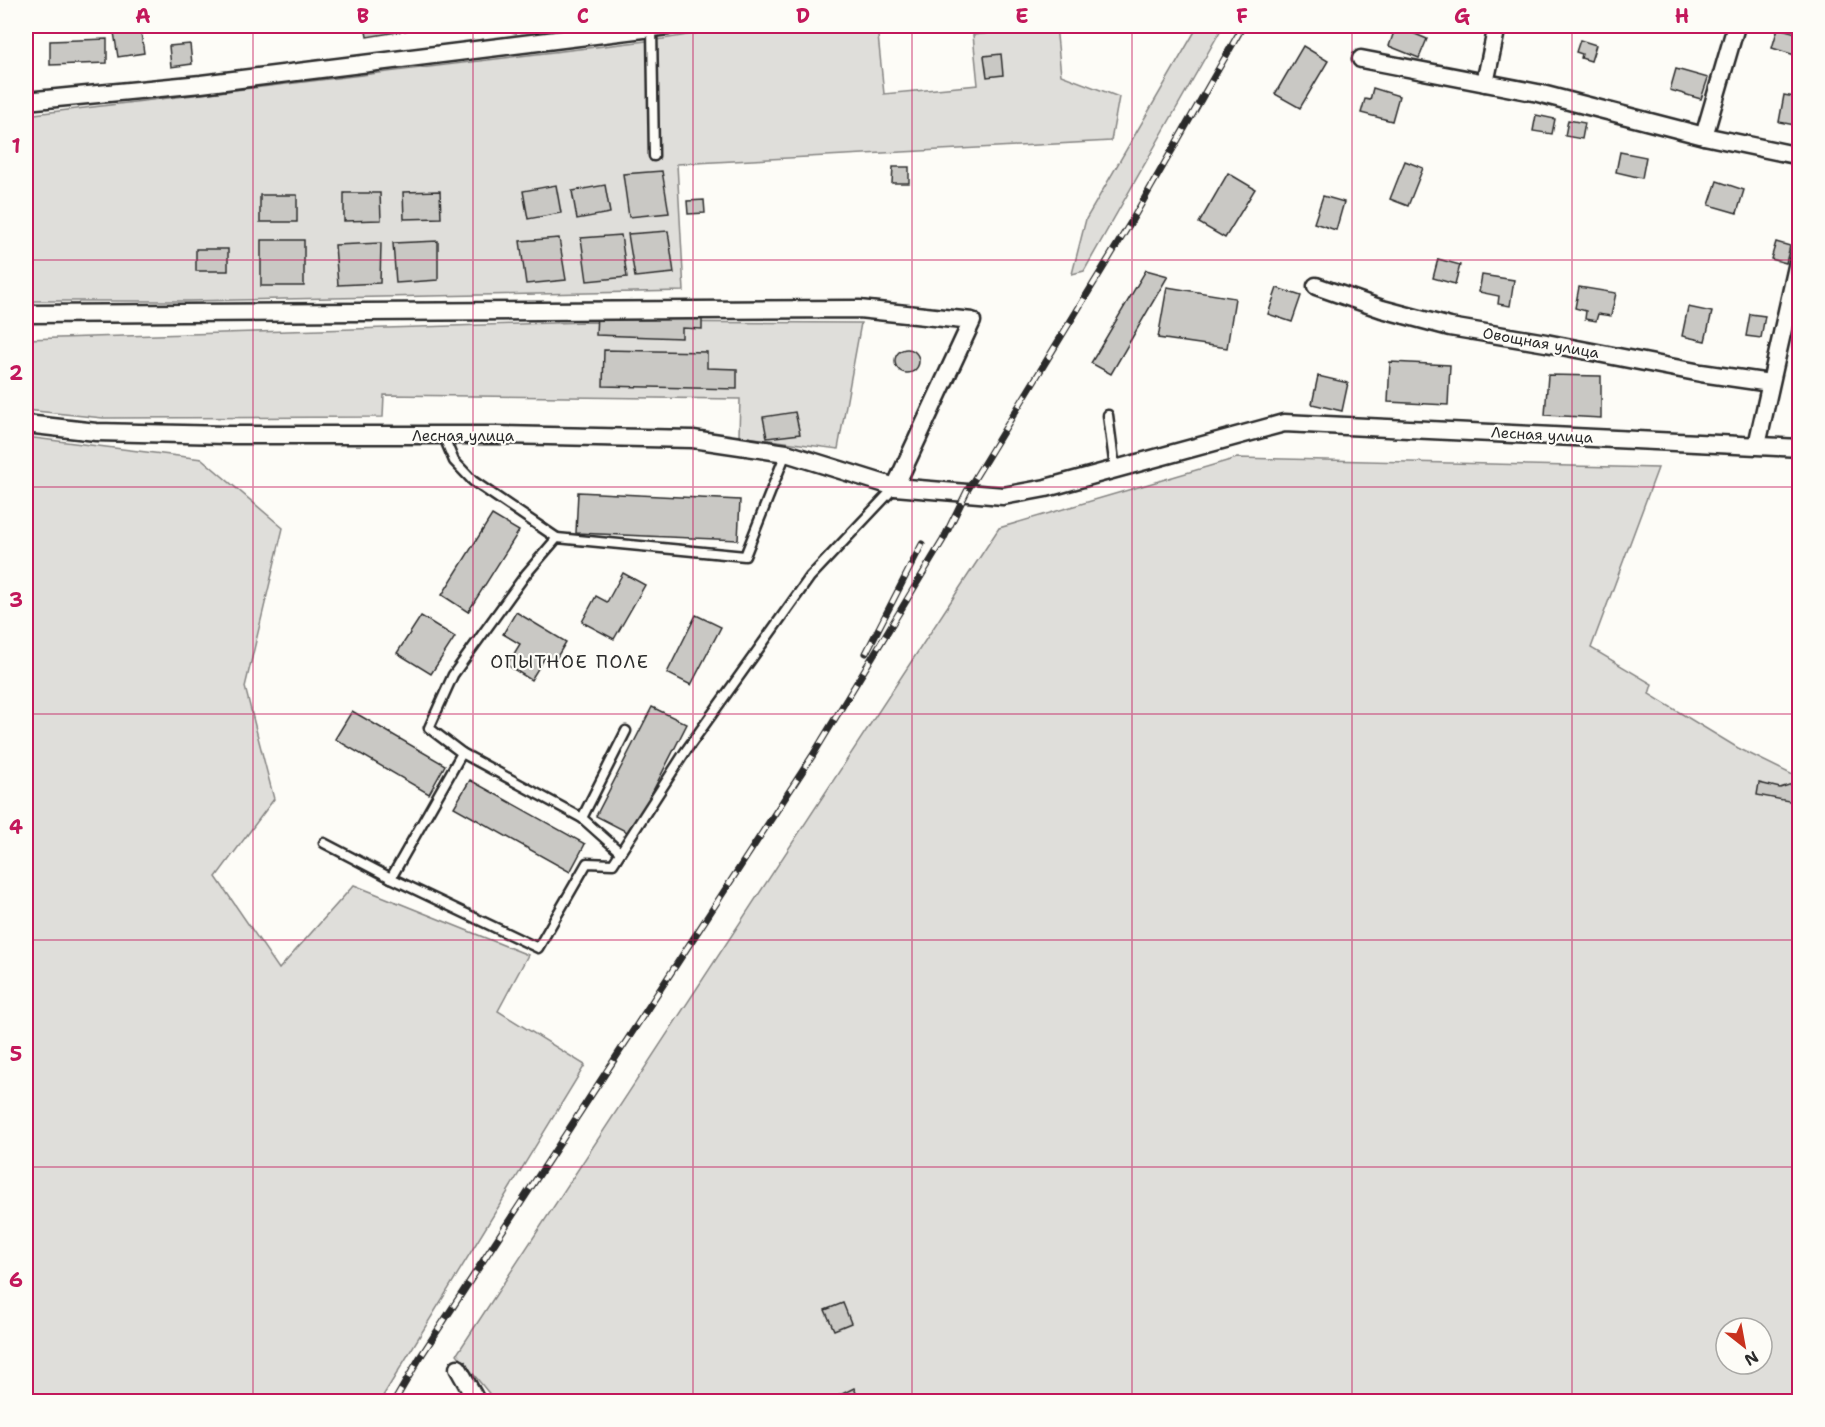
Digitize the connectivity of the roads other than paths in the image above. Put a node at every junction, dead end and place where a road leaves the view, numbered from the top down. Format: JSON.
{"nodes":[{"id":1,"x":1497,"y":26,"type":"edge"},
{"id":2,"x":1736,"y":26,"type":"edge"},
{"id":3,"x":660,"y":27,"type":"edge"},
{"id":4,"x":1361,"y":59,"type":"dead end"},
{"id":5,"x":1485,"y":83,"type":"junction"},
{"id":6,"x":26,"y":101,"type":"edge"},
{"id":7,"x":1704,"y":136,"type":"junction"},
{"id":8,"x":654,"y":156,"type":"dead end"},
{"id":9,"x":1800,"y":156,"type":"edge"},
{"id":10,"x":1800,"y":253,"type":"edge"},
{"id":11,"x":1316,"y":286,"type":"dead end"},
{"id":12,"x":26,"y":314,"type":"edge"},
{"id":13,"x":1770,"y":383,"type":"junction"},
{"id":14,"x":1108,"y":415,"type":"dead end"},
{"id":15,"x":26,"y":424,"type":"edge"},
{"id":16,"x":442,"y":435,"type":"junction"},
{"id":17,"x":1757,"y":445,"type":"junction"},
{"id":18,"x":1800,"y":448,"type":"edge"},
{"id":19,"x":786,"y":453,"type":"junction"},
{"id":20,"x":1115,"y":469,"type":"junction"},
{"id":21,"x":895,"y":487,"type":"junction"},
{"id":22,"x":556,"y":538,"type":"junction"},
{"id":23,"x":626,"y":731,"type":"dead end"},
{"id":24,"x":462,"y":753,"type":"junction"},
{"id":25,"x":582,"y":818,"type":"junction"},
{"id":26,"x":324,"y":843,"type":"dead end"},
{"id":27,"x":620,"y":852,"type":"junction"},
{"id":28,"x":391,"y":878,"type":"junction"},
{"id":29,"x":458,"y":1368,"type":"dead end"},
{"id":30,"x":477,"y":1401,"type":"edge"}],
"edges":[{"from":1,"to":5,"type":"street"},
{"from":2,"to":7,"type":"street"},
{"from":3,"to":6,"type":"street"},
{"from":3,"to":8,"type":"lane"},
{"from":4,"to":5,"type":"street"},
{"from":5,"to":7,"type":"street"},
{"from":7,"to":9,"type":"street"},
{"from":10,"to":13,"type":"street"},
{"from":11,"to":13,"type":"street","name":"Овощная улица"},
{"from":12,"to":21,"type":"street"},
{"from":13,"to":17,"type":"street"},
{"from":14,"to":20,"type":"lane"},
{"from":15,"to":16,"type":"street","name":"Лесная улица"},
{"from":16,"to":19,"type":"street","name":"Лесная улица"},
{"from":16,"to":22,"type":"lane"},
{"from":17,"to":18,"type":"street","name":"Лесная улица"},
{"from":17,"to":20,"type":"street","name":"Лесная улица"},
{"from":19,"to":21,"type":"street","name":"Лесная улица"},
{"from":19,"to":22,"type":"lane"},
{"from":20,"to":21,"type":"street","name":"Лесная улица"},
{"from":21,"to":27,"type":"lane"},
{"from":22,"to":24,"type":"lane"},
{"from":23,"to":25,"type":"lane"},
{"from":24,"to":25,"type":"lane"},
{"from":24,"to":28,"type":"lane"},
{"from":25,"to":27,"type":"lane"},
{"from":26,"to":28,"type":"lane"},
{"from":27,"to":28,"type":"lane"},
{"from":29,"to":30,"type":"street"}]}
